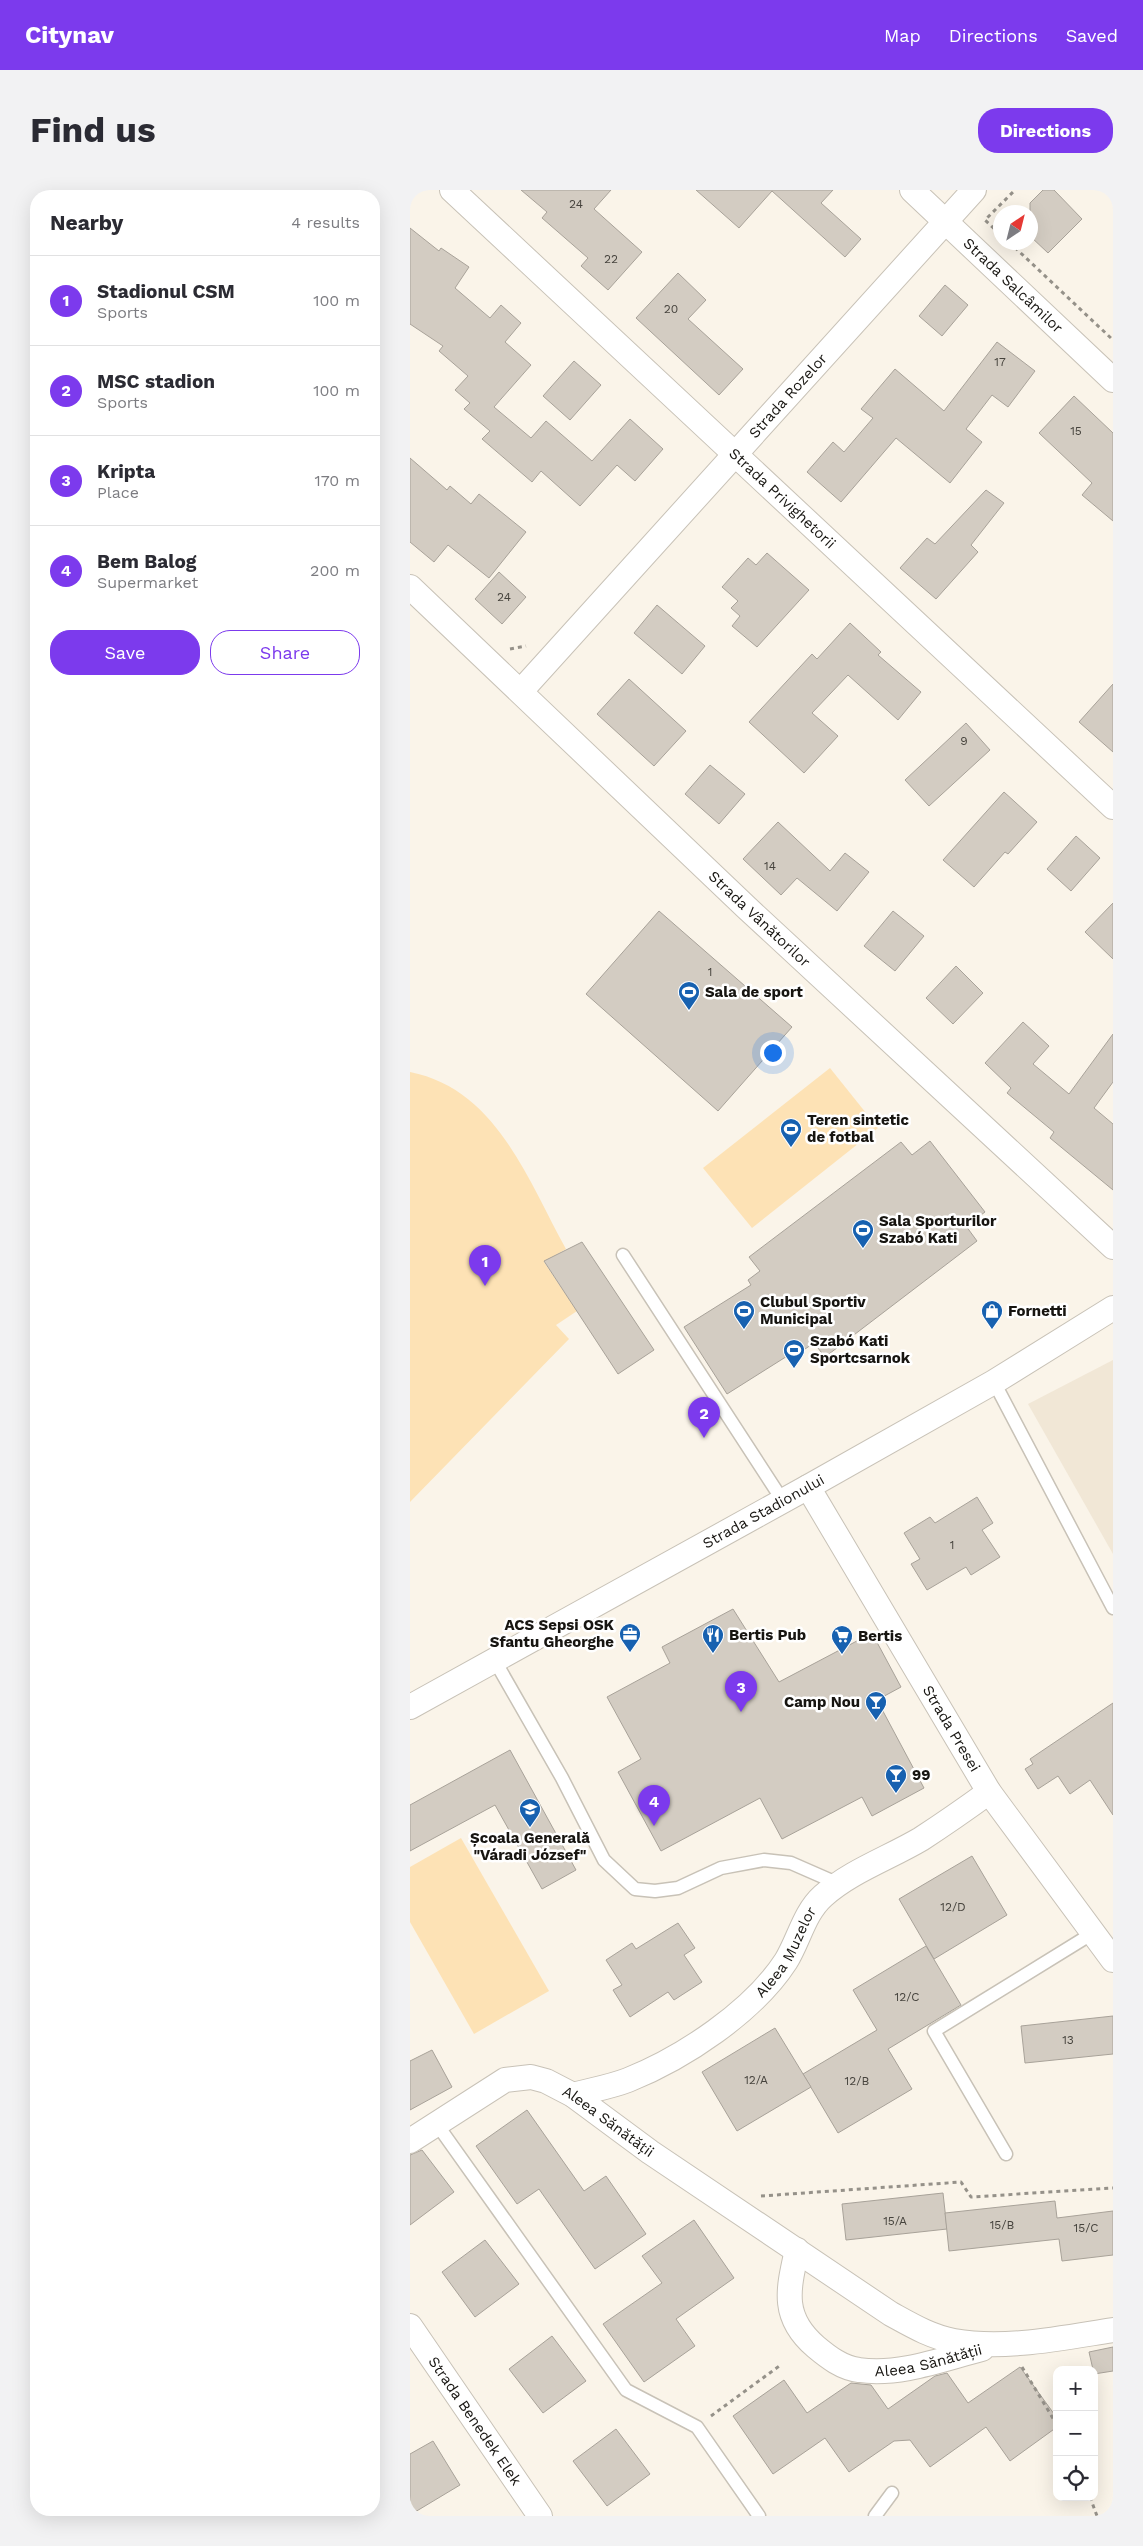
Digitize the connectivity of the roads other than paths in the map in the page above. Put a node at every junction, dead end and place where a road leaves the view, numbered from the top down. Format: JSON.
{"nodes":[{"id":1,"x":452,"y":190,"type":"edge"},
{"id":2,"x":912,"y":190,"type":"edge"},
{"id":3,"x":974,"y":190,"type":"edge"},
{"id":4,"x":945,"y":222,"type":"junction"},
{"id":5,"x":1113,"y":380,"type":"edge"},
{"id":6,"x":737,"y":455,"type":"junction"},
{"id":7,"x":410,"y":587,"type":"edge"},
{"id":8,"x":521,"y":691,"type":"junction"},
{"id":9,"x":1113,"y":806,"type":"edge"},
{"id":10,"x":1113,"y":1247,"type":"edge"},
{"id":11,"x":623,"y":1255,"type":"dead end"},
{"id":12,"x":1113,"y":1308,"type":"edge"},
{"id":13,"x":994,"y":1382,"type":"junction"},
{"id":14,"x":808,"y":1487,"type":"junction"},
{"id":15,"x":783,"y":1501,"type":"junction"},
{"id":16,"x":1113,"y":1608,"type":"edge"},
{"id":17,"x":495,"y":1661,"type":"junction"},
{"id":18,"x":410,"y":1707,"type":"edge"},
{"id":19,"x":990,"y":1792,"type":"junction"},
{"id":20,"x":839,"y":1884,"type":"junction"},
{"id":21,"x":1093,"y":1933,"type":"junction"},
{"id":22,"x":1113,"y":1960,"type":"edge"},
{"id":23,"x":573,"y":2095,"type":"junction"},
{"id":24,"x":436,"y":2123,"type":"junction"},
{"id":25,"x":410,"y":2141,"type":"edge"},
{"id":26,"x":1006,"y":2154,"type":"dead end"},
{"id":27,"x":797,"y":2250,"type":"junction"},
{"id":28,"x":410,"y":2326,"type":"edge"},
{"id":29,"x":1113,"y":2330,"type":"edge"},
{"id":30,"x":1003,"y":2344,"type":"junction"},
{"id":31,"x":892,"y":2493,"type":"dead end"},
{"id":32,"x":540,"y":2516,"type":"edge"},
{"id":33,"x":759,"y":2516,"type":"edge"},
{"id":34,"x":875,"y":2516,"type":"edge"}],
"edges":[{"from":1,"to":6,"type":"street","name":"Strada Privighetorii"},
{"from":2,"to":4,"type":"street","name":"Strada Salcâmilor"},
{"from":3,"to":4,"type":"street","name":"Strada Rozelor"},
{"from":4,"to":5,"type":"street","name":"Strada Salcâmilor"},
{"from":4,"to":6,"type":"street","name":"Strada Rozelor"},
{"from":6,"to":8,"type":"street","name":"Strada Rozelor"},
{"from":6,"to":9,"type":"street","name":"Strada Privighetorii"},
{"from":7,"to":8,"type":"street","name":"Strada Vânătorilor"},
{"from":8,"to":10,"type":"street","name":"Strada Vânătorilor"},
{"from":11,"to":15,"type":"lane"},
{"from":12,"to":13,"type":"street","name":"Strada Stadionului"},
{"from":13,"to":14,"type":"street","name":"Strada Stadionului"},
{"from":13,"to":16,"type":"lane"},
{"from":14,"to":15,"type":"street","name":"Strada Stadionului"},
{"from":14,"to":19,"type":"street","name":"Strada Presei"},
{"from":15,"to":17,"type":"street","name":"Strada Stadionului"},
{"from":17,"to":18,"type":"street","name":"Strada Stadionului"},
{"from":17,"to":20,"type":"lane"},
{"from":19,"to":20,"type":"street","name":"Aleea Muzelor"},
{"from":19,"to":21,"type":"street","name":"Strada Presei"},
{"from":20,"to":23,"type":"street","name":"Aleea Muzelor"},
{"from":21,"to":22,"type":"street","name":"Strada Presei"},
{"from":21,"to":26,"type":"lane"},
{"from":23,"to":24,"type":"street","name":"Aleea Sănătății"},
{"from":23,"to":27,"type":"street","name":"Aleea Sănătății"},
{"from":24,"to":25,"type":"street","name":"Aleea Sănătății"},
{"from":24,"to":33,"type":"lane"},
{"from":27,"to":30,"type":"street","name":"Aleea Sănătății"},
{"from":27,"to":30,"type":"street","name":"Aleea Sănătății"},
{"from":28,"to":32,"type":"street","name":"Strada Benedek Elek"},
{"from":29,"to":30,"type":"street","name":"Aleea Sănătății"},
{"from":31,"to":34,"type":"lane"}]}
